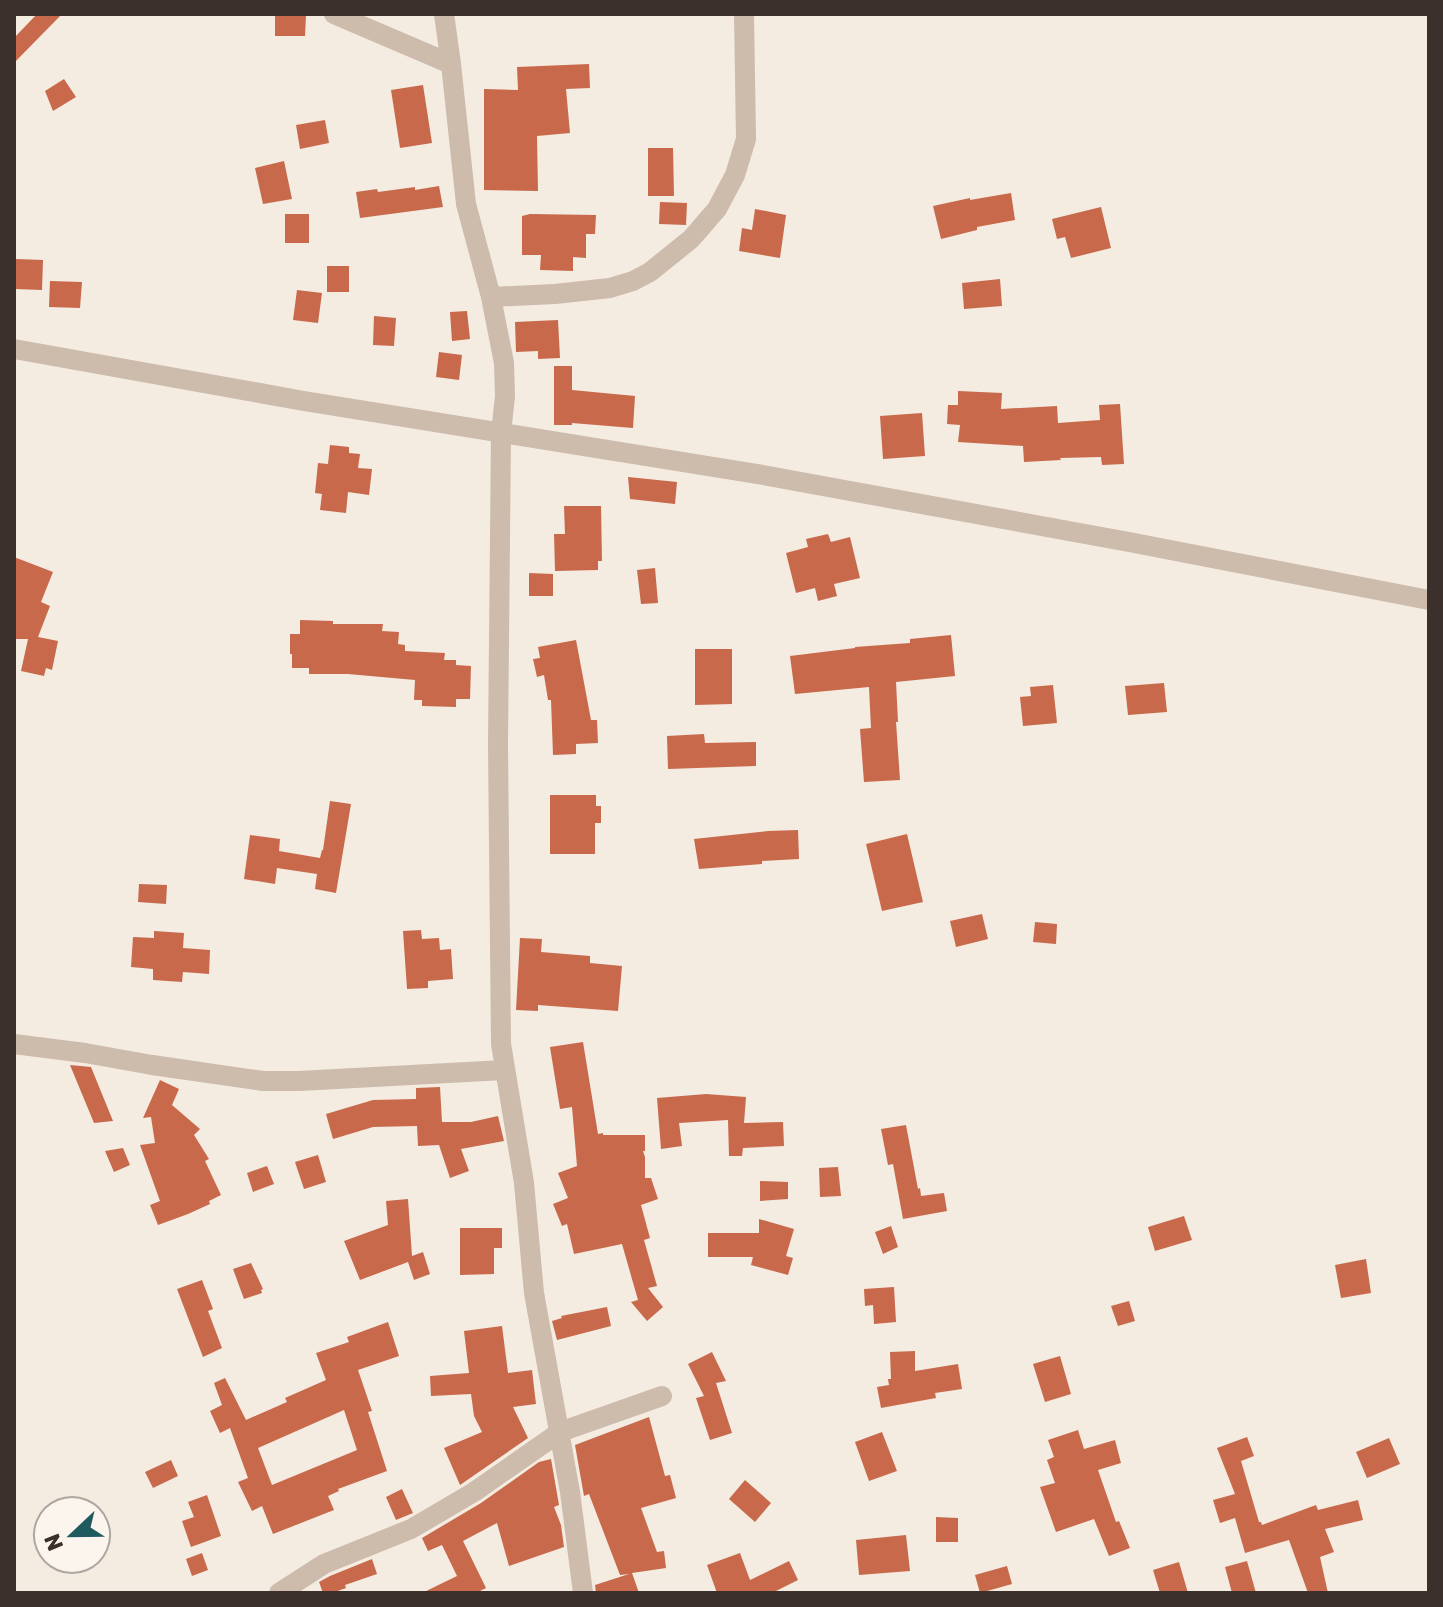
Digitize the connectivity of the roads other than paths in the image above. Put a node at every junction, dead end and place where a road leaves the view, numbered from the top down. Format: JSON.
{"nodes":[{"id":1,"x":334,"y":14,"type":"edge"},
{"id":2,"x":444,"y":14,"type":"edge"},
{"id":3,"x":744,"y":14,"type":"edge"},
{"id":4,"x":451,"y":64,"type":"junction"},
{"id":5,"x":491,"y":297,"type":"junction"},
{"id":6,"x":14,"y":349,"type":"edge"},
{"id":7,"x":501,"y":433,"type":"junction"},
{"id":8,"x":1429,"y":600,"type":"edge"},
{"id":9,"x":14,"y":1044,"type":"edge"},
{"id":10,"x":504,"y":1070,"type":"junction"},
{"id":11,"x":662,"y":1396,"type":"dead end"},
{"id":12,"x":560,"y":1432,"type":"junction"},
{"id":13,"x":279,"y":1593,"type":"edge"},
{"id":14,"x":583,"y":1593,"type":"edge"}],
"edges":[{"from":1,"to":4,"type":"street"},
{"from":2,"to":4,"type":"street"},
{"from":3,"to":5,"type":"street"},
{"from":4,"to":5,"type":"street"},
{"from":5,"to":7,"type":"street"},
{"from":6,"to":7,"type":"street"},
{"from":7,"to":8,"type":"street"},
{"from":7,"to":10,"type":"street"},
{"from":9,"to":10,"type":"street"},
{"from":10,"to":12,"type":"street"},
{"from":11,"to":12,"type":"street"},
{"from":12,"to":13,"type":"street"},
{"from":12,"to":14,"type":"street"}]}
